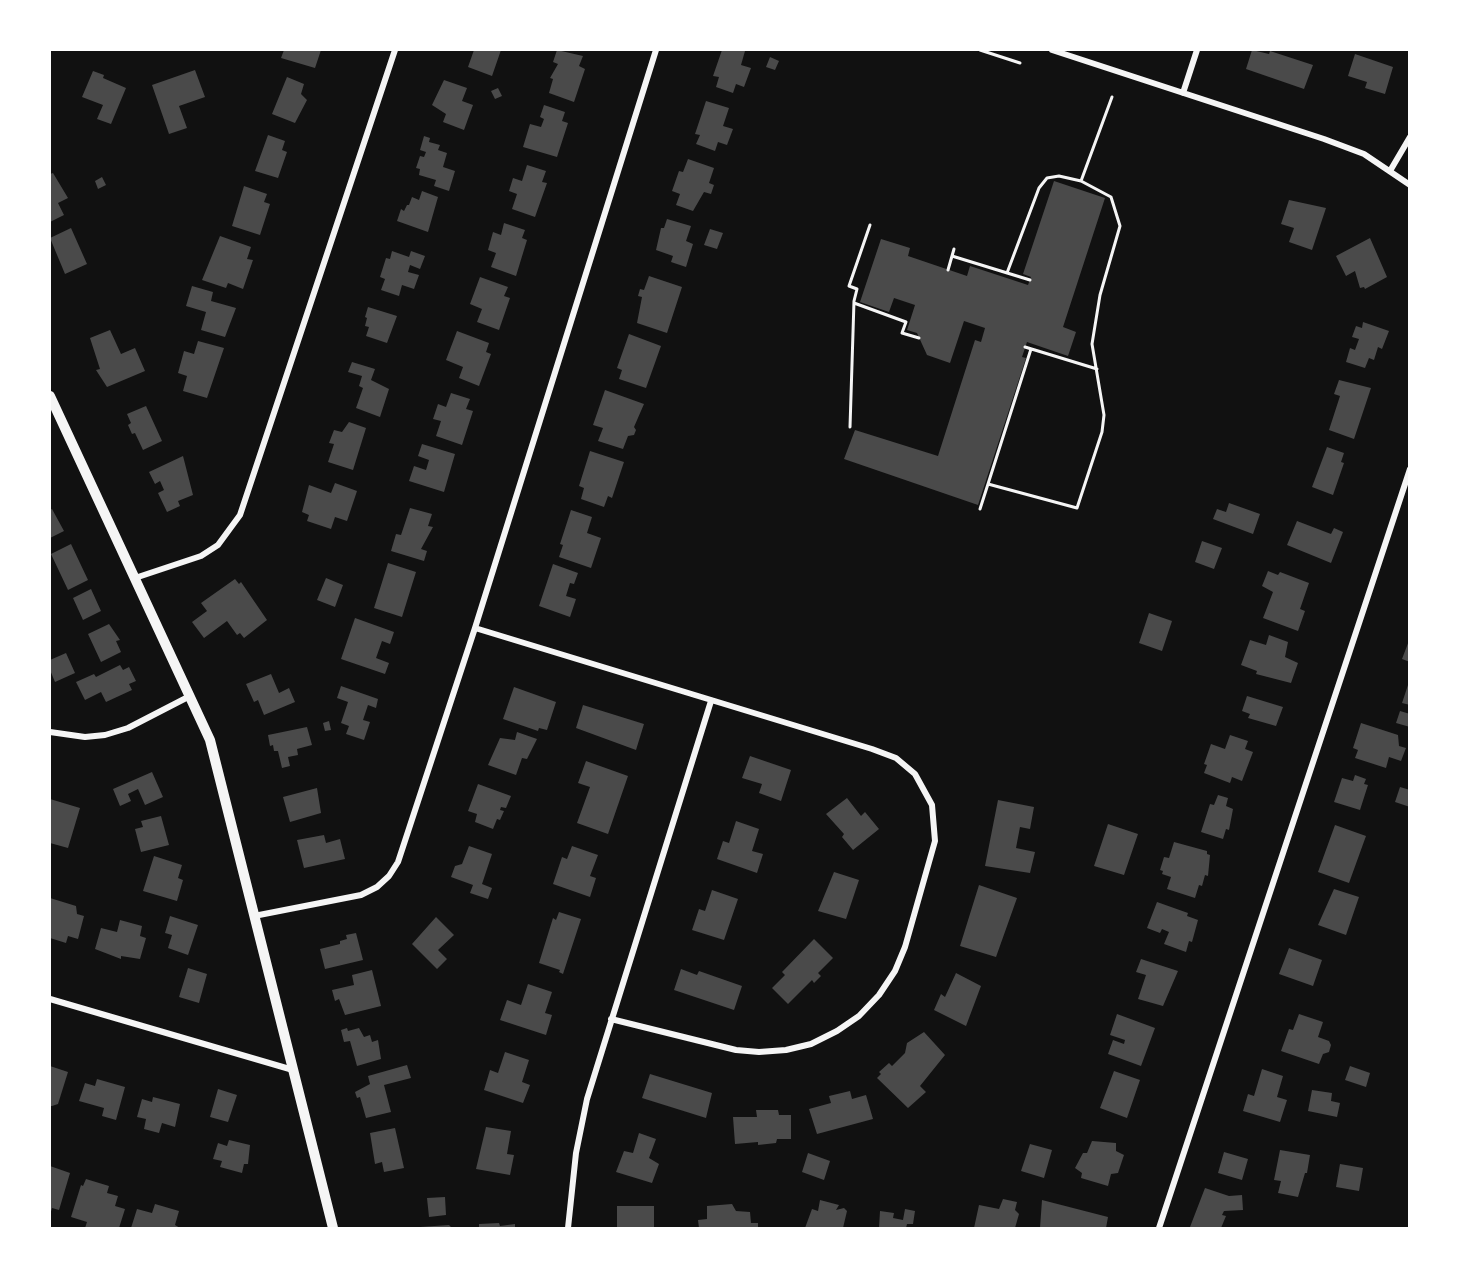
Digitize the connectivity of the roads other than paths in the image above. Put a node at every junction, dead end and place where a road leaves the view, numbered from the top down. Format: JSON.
{"nodes":[{"id":1,"x":395,"y":50,"type":"edge"},
{"id":2,"x":656,"y":50,"type":"edge"},
{"id":3,"x":1052,"y":50,"type":"edge"},
{"id":4,"x":1197,"y":50,"type":"edge"},
{"id":5,"x":1183,"y":93,"type":"junction"},
{"id":6,"x":1410,"y":137,"type":"edge"},
{"id":7,"x":1390,"y":171,"type":"junction"},
{"id":8,"x":1410,"y":185,"type":"edge"},
{"id":9,"x":50,"y":396,"type":"edge"},
{"id":10,"x":1410,"y":469,"type":"edge"},
{"id":11,"x":1402,"y":492,"type":"junction"},
{"id":12,"x":1410,"y":495,"type":"edge"},
{"id":13,"x":135,"y":578,"type":"junction"},
{"id":14,"x":475,"y":628,"type":"junction"},
{"id":15,"x":190,"y":696,"type":"junction"},
{"id":16,"x":711,"y":701,"type":"junction"},
{"id":17,"x":50,"y":732,"type":"edge"},
{"id":18,"x":254,"y":916,"type":"junction"},
{"id":19,"x":50,"y":999,"type":"edge"},
{"id":20,"x":611,"y":1019,"type":"junction"},
{"id":21,"x":293,"y":1070,"type":"junction"},
{"id":22,"x":333,"y":1228,"type":"edge"},
{"id":23,"x":568,"y":1228,"type":"edge"},
{"id":24,"x":1159,"y":1228,"type":"edge"}],
"edges":[{"from":1,"to":13,"type":"street"},
{"from":2,"to":14,"type":"street"},
{"from":3,"to":5,"type":"street"},
{"from":4,"to":5,"type":"street"},
{"from":5,"to":7,"type":"street"},
{"from":6,"to":7,"type":"street"},
{"from":7,"to":8,"type":"street"},
{"from":9,"to":13,"type":"street"},
{"from":10,"to":11,"type":"street"},
{"from":11,"to":12,"type":"street"},
{"from":11,"to":24,"type":"street"},
{"from":13,"to":15,"type":"street"},
{"from":14,"to":16,"type":"street"},
{"from":14,"to":18,"type":"street"},
{"from":15,"to":17,"type":"street"},
{"from":15,"to":18,"type":"street"},
{"from":16,"to":20,"type":"street"},
{"from":16,"to":20,"type":"street"},
{"from":18,"to":21,"type":"street"},
{"from":19,"to":21,"type":"street"},
{"from":20,"to":23,"type":"street"},
{"from":21,"to":22,"type":"street"}]}
